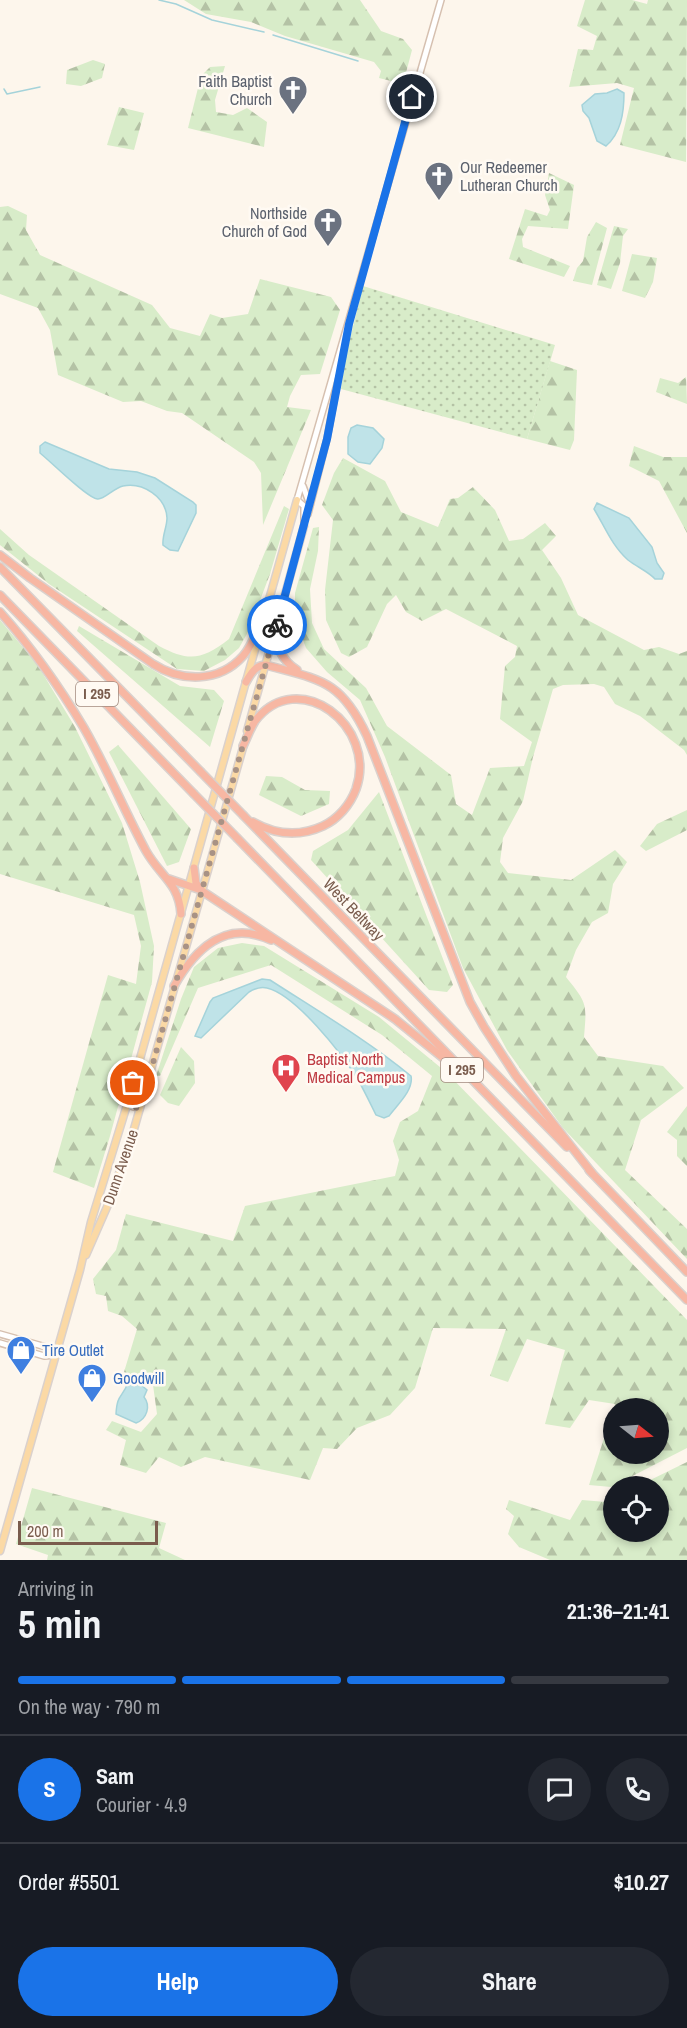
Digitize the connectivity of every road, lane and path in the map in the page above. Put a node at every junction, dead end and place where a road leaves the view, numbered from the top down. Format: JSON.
{"nodes":[{"id":1,"x":441,"y":0,"type":"edge"},
{"id":2,"x":347,"y":331,"type":"junction"},
{"id":3,"x":302,"y":484,"type":"junction"},
{"id":4,"x":297,"y":500,"type":"junction"},
{"id":5,"x":310,"y":505,"type":"junction"},
{"id":6,"x":304,"y":526,"type":"junction"},
{"id":7,"x":0,"y":555,"type":"edge"},
{"id":8,"x":0,"y":567,"type":"edge"},
{"id":9,"x":0,"y":595,"type":"edge"},
{"id":10,"x":0,"y":612,"type":"edge"},
{"id":11,"x":263,"y":619,"type":"junction"},
{"id":12,"x":277,"y":627,"type":"junction"},
{"id":13,"x":266,"y":665,"type":"junction"},
{"id":14,"x":302,"y":673,"type":"junction"},
{"id":15,"x":246,"y":682,"type":"junction"},
{"id":16,"x":243,"y":746,"type":"junction"},
{"id":17,"x":245,"y":817,"type":"junction"},
{"id":18,"x":194,"y":868,"type":"junction"},
{"id":19,"x":167,"y":878,"type":"junction"},
{"id":20,"x":188,"y":887,"type":"junction"},
{"id":21,"x":202,"y":891,"type":"junction"},
{"id":22,"x":181,"y":914,"type":"junction"},
{"id":23,"x":283,"y":946,"type":"junction"},
{"id":24,"x":174,"y":986,"type":"junction"},
{"id":25,"x":127,"y":1105,"type":"junction"},
{"id":26,"x":499,"y":1108,"type":"junction"},
{"id":27,"x":140,"y":1109,"type":"junction"},
{"id":28,"x":592,"y":1173,"type":"junction"},
{"id":29,"x":80,"y":1270,"type":"junction"},
{"id":30,"x":687,"y":1272,"type":"edge"},
{"id":31,"x":687,"y":1300,"type":"edge"},
{"id":32,"x":0,"y":1334,"type":"edge"},
{"id":33,"x":0,"y":1343,"type":"edge"},
{"id":34,"x":56,"y":1355,"type":"junction"},
{"id":35,"x":0,"y":1551,"type":"edge"}],
"edges":[{"from":1,"to":2,"type":"main road","name":"Dunn Avenue"},
{"from":2,"to":3,"type":"main road","name":"Dunn Avenue"},
{"from":2,"to":5,"type":"main road","name":"Dunn Avenue"},
{"from":3,"to":4,"type":"main road","name":"Dunn Avenue"},
{"from":3,"to":5,"type":"main road"},
{"from":4,"to":6,"type":"main road"},
{"from":4,"to":11,"type":"main road","name":"Dunn Avenue"},
{"from":5,"to":6,"type":"main road","name":"Dunn Avenue"},
{"from":6,"to":12,"type":"main road","name":"Dunn Avenue"},
{"from":7,"to":11,"type":"highway"},
{"from":8,"to":17,"type":"highway","name":"West Beltway","number":"I 295","bridge":true},
{"from":9,"to":26,"type":"highway","name":"West Beltway","number":"I 295","bridge":true},
{"from":10,"to":19,"type":"highway"},
{"from":11,"to":15,"type":"main road","name":"Dunn Avenue"},
{"from":12,"to":13,"type":"main road","name":"Dunn Avenue"},
{"from":12,"to":14,"type":"highway"},
{"from":13,"to":14,"type":"highway"},
{"from":13,"to":15,"type":"highway"},
{"from":13,"to":16,"type":"main road","name":"Dunn Avenue"},
{"from":14,"to":28,"type":"highway"},
{"from":15,"to":18,"type":"main road","name":"Dunn Avenue"},
{"from":16,"to":17,"type":"highway"},
{"from":16,"to":21,"type":"main road","name":"Dunn Avenue"},
{"from":17,"to":28,"type":"highway","name":"West Beltway","number":"I 295"},
{"from":18,"to":20,"type":"main road","name":"Dunn Avenue"},
{"from":18,"to":21,"type":"highway"},
{"from":19,"to":20,"type":"highway"},
{"from":19,"to":22,"type":"highway"},
{"from":20,"to":21,"type":"highway"},
{"from":20,"to":22,"type":"main road","name":"Dunn Avenue"},
{"from":21,"to":23,"type":"highway"},
{"from":21,"to":24,"type":"main road","name":"Dunn Avenue"},
{"from":22,"to":25,"type":"main road","name":"Dunn Avenue"},
{"from":23,"to":24,"type":"highway"},
{"from":23,"to":26,"type":"highway"},
{"from":24,"to":27,"type":"main road","name":"Dunn Avenue"},
{"from":25,"to":27,"type":"main road"},
{"from":25,"to":29,"type":"main road","name":"Dunn Avenue"},
{"from":26,"to":31,"type":"highway","name":"West Beltway","number":"I 295"},
{"from":27,"to":29,"type":"main road","name":"Dunn Avenue"},
{"from":28,"to":30,"type":"highway","name":"West Beltway","number":"I 295"},
{"from":29,"to":34,"type":"main road","name":"Dunn Avenue"},
{"from":32,"to":34,"type":"main road"},
{"from":33,"to":34,"type":"main road"},
{"from":34,"to":35,"type":"main road","name":"Dunn Avenue"}]}
